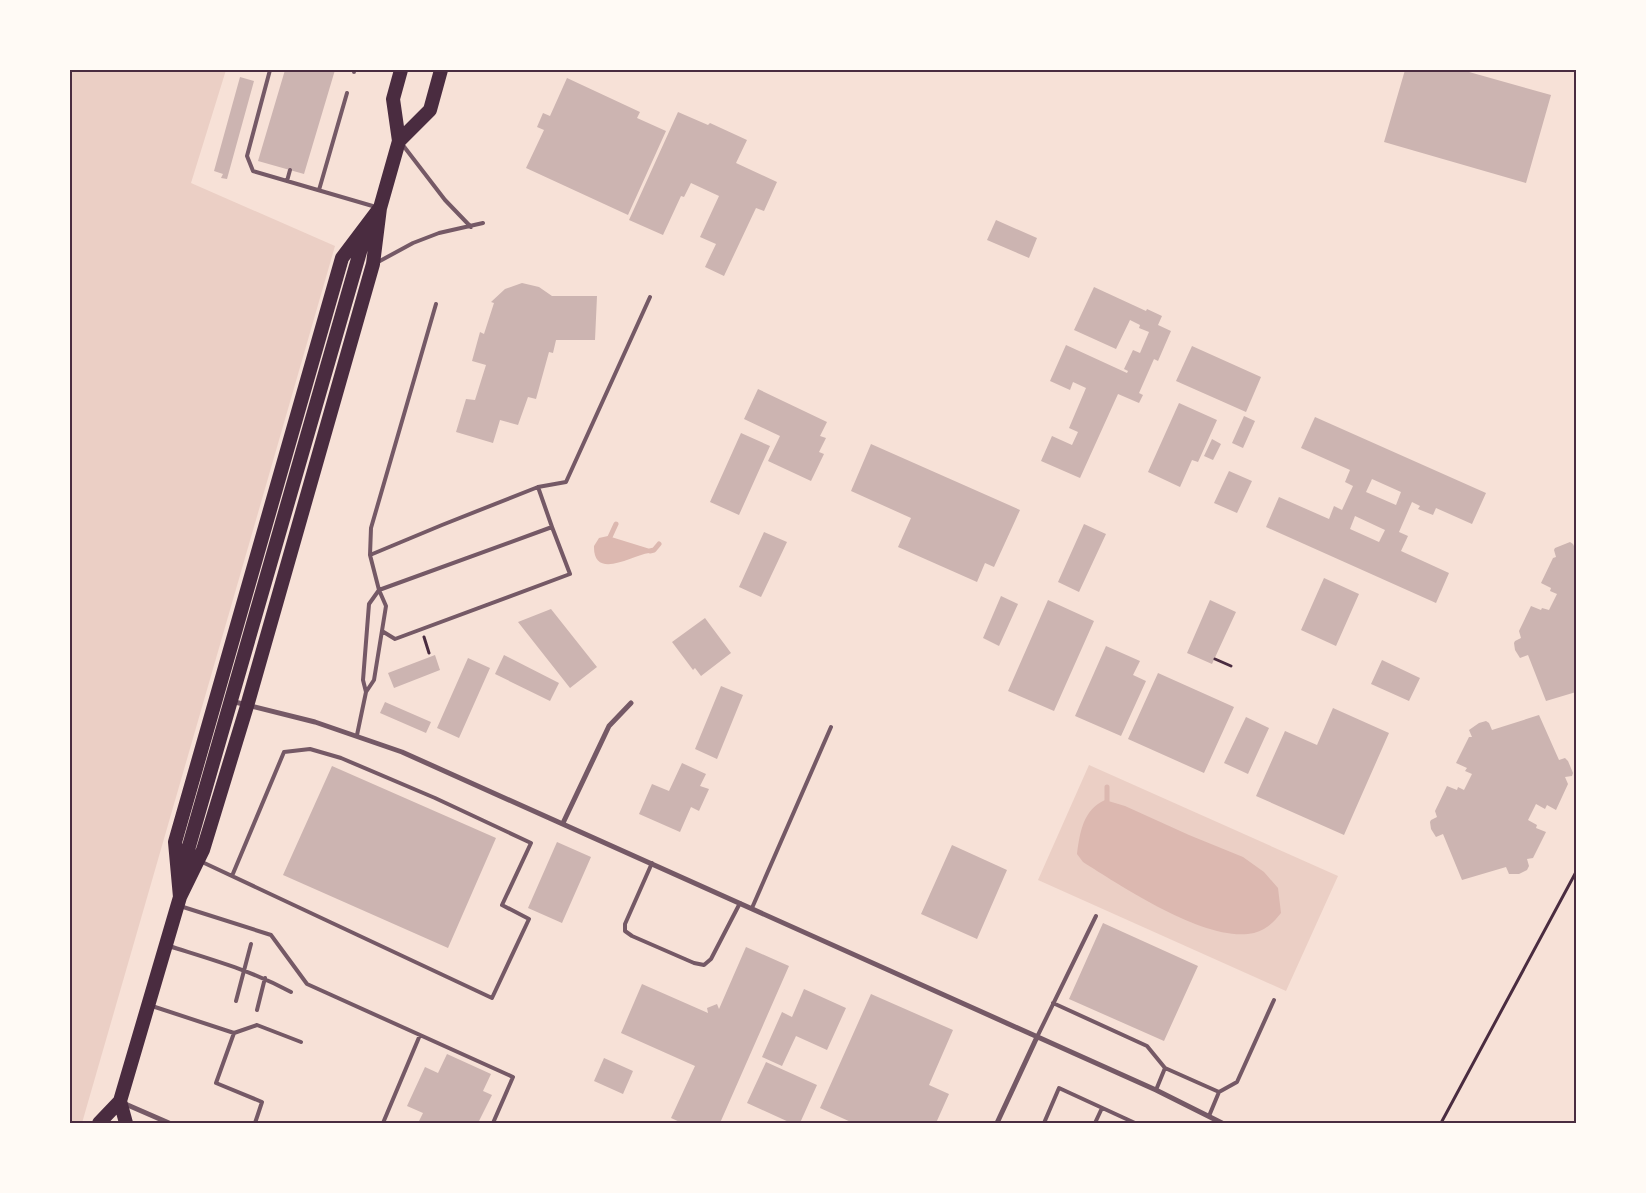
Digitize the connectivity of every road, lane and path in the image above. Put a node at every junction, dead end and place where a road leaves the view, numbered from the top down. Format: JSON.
{"nodes":[{"id":1,"x":270,"y":70,"type":"edge"},
{"id":2,"x":401,"y":70,"type":"edge"},
{"id":3,"x":441,"y":70,"type":"edge"},
{"id":4,"x":347,"y":92,"type":"dead end"},
{"id":5,"x":399,"y":141,"type":"junction"},
{"id":6,"x":290,"y":170,"type":"dead end"},
{"id":7,"x":287,"y":181,"type":"junction"},
{"id":8,"x":319,"y":190,"type":"junction"},
{"id":9,"x":380,"y":208,"type":"junction"},
{"id":10,"x":482,"y":223,"type":"dead end"},
{"id":11,"x":368,"y":224,"type":"junction"},
{"id":12,"x":471,"y":227,"type":"junction"},
{"id":13,"x":373,"y":264,"type":"junction"},
{"id":14,"x":650,"y":297,"type":"dead end"},
{"id":15,"x":436,"y":304,"type":"dead end"},
{"id":16,"x":538,"y":487,"type":"junction"},
{"id":17,"x":552,"y":527,"type":"junction"},
{"id":18,"x":370,"y":555,"type":"junction"},
{"id":19,"x":379,"y":590,"type":"junction"},
{"id":20,"x":421,"y":629,"type":"junction"},
{"id":21,"x":382,"y":631,"type":"junction"},
{"id":22,"x":429,"y":652,"type":"dead end"},
{"id":23,"x":1215,"y":659,"type":"dead end"},
{"id":24,"x":1231,"y":666,"type":"dead end"},
{"id":25,"x":366,"y":692,"type":"junction"},
{"id":26,"x":230,"y":701,"type":"junction"},
{"id":27,"x":631,"y":703,"type":"dead end"},
{"id":28,"x":247,"y":706,"type":"junction"},
{"id":29,"x":831,"y":727,"type":"dead end"},
{"id":30,"x":357,"y":736,"type":"junction"},
{"id":31,"x":563,"y":823,"type":"junction"},
{"id":32,"x":198,"y":860,"type":"junction"},
{"id":33,"x":652,"y":863,"type":"junction"},
{"id":34,"x":1576,"y":872,"type":"edge"},
{"id":35,"x":232,"y":876,"type":"junction"},
{"id":36,"x":178,"y":883,"type":"junction"},
{"id":37,"x":178,"y":901,"type":"junction"},
{"id":38,"x":740,"y":903,"type":"junction"},
{"id":39,"x":752,"y":908,"type":"junction"},
{"id":40,"x":1096,"y":916,"type":"dead end"},
{"id":41,"x":251,"y":944,"type":"dead end"},
{"id":42,"x":167,"y":945,"type":"junction"},
{"id":43,"x":244,"y":969,"type":"junction"},
{"id":44,"x":265,"y":978,"type":"junction"},
{"id":45,"x":291,"y":992,"type":"dead end"},
{"id":46,"x":1274,"y":1000,"type":"dead end"},
{"id":47,"x":236,"y":1001,"type":"dead end"},
{"id":48,"x":148,"y":1004,"type":"junction"},
{"id":49,"x":1054,"y":1004,"type":"junction"},
{"id":50,"x":257,"y":1010,"type":"dead end"},
{"id":51,"x":234,"y":1033,"type":"junction"},
{"id":52,"x":420,"y":1035,"type":"junction"},
{"id":53,"x":1037,"y":1037,"type":"junction"},
{"id":54,"x":301,"y":1042,"type":"dead end"},
{"id":55,"x":1165,"y":1068,"type":"junction"},
{"id":56,"x":1156,"y":1090,"type":"junction"},
{"id":57,"x":1219,"y":1092,"type":"junction"},
{"id":58,"x":120,"y":1102,"type":"junction"},
{"id":59,"x":1102,"y":1108,"type":"junction"},
{"id":60,"x":1209,"y":1116,"type":"junction"},
{"id":61,"x":99,"y":1123,"type":"edge"},
{"id":62,"x":126,"y":1123,"type":"edge"},
{"id":63,"x":168,"y":1123,"type":"edge"},
{"id":64,"x":255,"y":1123,"type":"edge"},
{"id":65,"x":383,"y":1123,"type":"edge"},
{"id":66,"x":493,"y":1123,"type":"edge"},
{"id":67,"x":997,"y":1123,"type":"edge"},
{"id":68,"x":1044,"y":1123,"type":"edge"},
{"id":69,"x":1095,"y":1123,"type":"edge"},
{"id":70,"x":1135,"y":1123,"type":"edge"},
{"id":71,"x":1222,"y":1123,"type":"edge"},
{"id":72,"x":1441,"y":1123,"type":"edge"}],
"edges":[{"from":1,"to":7,"type":"lane"},
{"from":2,"to":5,"type":"highway"},
{"from":3,"to":5,"type":"highway"},
{"from":4,"to":8,"type":"lane"},
{"from":5,"to":9,"type":"highway"},
{"from":5,"to":12,"type":"lane"},
{"from":6,"to":7,"type":"lane"},
{"from":7,"to":8,"type":"lane"},
{"from":8,"to":9,"type":"lane"},
{"from":9,"to":11,"type":"highway"},
{"from":9,"to":13,"type":"highway"},
{"from":10,"to":12,"type":"lane"},
{"from":11,"to":26,"type":"highway"},
{"from":11,"to":36,"type":"highway"},
{"from":12,"to":13,"type":"lane"},
{"from":13,"to":28,"type":"highway"},
{"from":14,"to":16,"type":"lane"},
{"from":15,"to":18,"type":"lane"},
{"from":16,"to":17,"type":"lane"},
{"from":16,"to":18,"type":"lane"},
{"from":17,"to":19,"type":"lane"},
{"from":17,"to":20,"type":"lane"},
{"from":18,"to":19,"type":"lane"},
{"from":19,"to":21,"type":"lane"},
{"from":19,"to":25,"type":"lane"},
{"from":20,"to":21,"type":"lane"},
{"from":20,"to":22,"type":"path"},
{"from":21,"to":25,"type":"lane"},
{"from":23,"to":24,"type":"path"},
{"from":25,"to":30,"type":"lane"},
{"from":26,"to":28,"type":"street"},
{"from":26,"to":36,"type":"highway"},
{"from":27,"to":31,"type":"street"},
{"from":28,"to":30,"type":"street"},
{"from":28,"to":32,"type":"highway"},
{"from":29,"to":39,"type":"lane"},
{"from":30,"to":31,"type":"street"},
{"from":31,"to":33,"type":"street"},
{"from":32,"to":35,"type":"lane"},
{"from":32,"to":37,"type":"highway"},
{"from":33,"to":38,"type":"street"},
{"from":33,"to":38,"type":"lane"},
{"from":34,"to":72,"type":"path"},
{"from":35,"to":35,"type":"lane"},
{"from":36,"to":37,"type":"highway"},
{"from":37,"to":42,"type":"highway"},
{"from":37,"to":52,"type":"lane"},
{"from":38,"to":39,"type":"street"},
{"from":39,"to":53,"type":"street"},
{"from":40,"to":49,"type":"lane"},
{"from":41,"to":43,"type":"lane"},
{"from":42,"to":43,"type":"lane"},
{"from":42,"to":48,"type":"highway"},
{"from":43,"to":44,"type":"lane"},
{"from":43,"to":47,"type":"lane"},
{"from":44,"to":45,"type":"lane"},
{"from":44,"to":50,"type":"lane"},
{"from":46,"to":57,"type":"lane"},
{"from":48,"to":51,"type":"lane"},
{"from":48,"to":58,"type":"highway"},
{"from":49,"to":53,"type":"lane"},
{"from":49,"to":55,"type":"lane"},
{"from":51,"to":54,"type":"lane"},
{"from":51,"to":64,"type":"lane"},
{"from":52,"to":65,"type":"lane"},
{"from":52,"to":66,"type":"lane"},
{"from":53,"to":56,"type":"street"},
{"from":53,"to":67,"type":"street"},
{"from":55,"to":56,"type":"lane"},
{"from":55,"to":57,"type":"lane"},
{"from":56,"to":60,"type":"street"},
{"from":57,"to":60,"type":"lane"},
{"from":58,"to":61,"type":"highway"},
{"from":58,"to":62,"type":"highway"},
{"from":58,"to":63,"type":"street"},
{"from":59,"to":68,"type":"lane"},
{"from":59,"to":69,"type":"lane"},
{"from":59,"to":70,"type":"lane"},
{"from":60,"to":71,"type":"street"}]}
